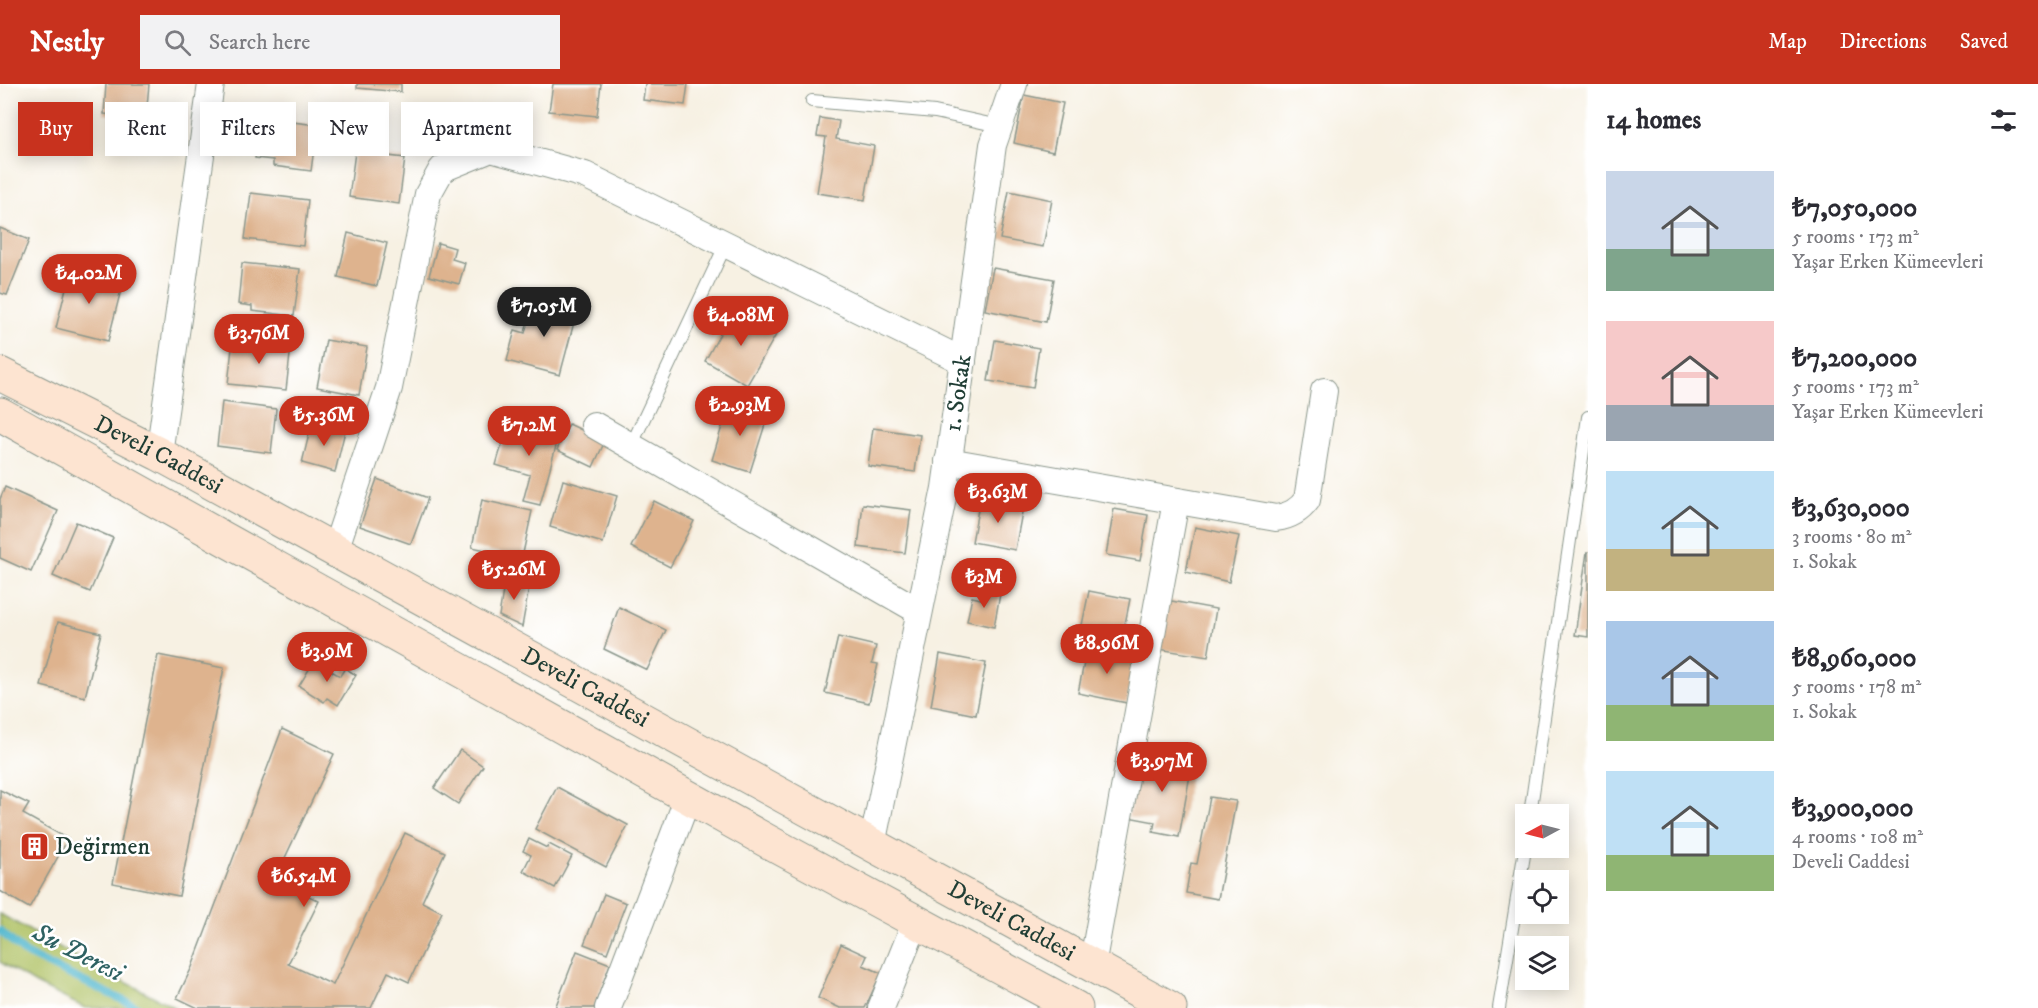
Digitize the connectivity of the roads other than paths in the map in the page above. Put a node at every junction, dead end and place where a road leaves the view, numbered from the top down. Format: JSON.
{"nodes":[{"id":1,"x":211,"y":84,"type":"edge"},
{"id":2,"x":1014,"y":84,"type":"edge"},
{"id":3,"x":812,"y":101,"type":"dead end"},
{"id":4,"x":999,"y":126,"type":"junction"},
{"id":5,"x":726,"y":244,"type":"junction"},
{"id":6,"x":963,"y":361,"type":"junction"},
{"id":7,"x":0,"y":374,"type":"edge"},
{"id":8,"x":1324,"y":391,"type":"dead end"},
{"id":9,"x":0,"y":414,"type":"edge"},
{"id":10,"x":1588,"y":417,"type":"edge"},
{"id":11,"x":594,"y":425,"type":"dead end"},
{"id":12,"x":631,"y":446,"type":"junction"},
{"id":13,"x":159,"y":454,"type":"junction"},
{"id":14,"x":948,"y":461,"type":"junction"},
{"id":15,"x":1176,"y":501,"type":"junction"},
{"id":16,"x":335,"y":550,"type":"junction"},
{"id":17,"x":919,"y":611,"type":"junction"},
{"id":18,"x":688,"y":797,"type":"junction"},
{"id":19,"x":1531,"y":804,"type":"edge"},
{"id":20,"x":872,"y":844,"type":"junction"},
{"id":21,"x":1524,"y":858,"type":"edge"},
{"id":22,"x":916,"y":921,"type":"junction"},
{"id":23,"x":1092,"y":966,"type":"junction"},
{"id":24,"x":608,"y":1008,"type":"edge"},
{"id":25,"x":881,"y":1008,"type":"edge"},
{"id":26,"x":1076,"y":1008,"type":"edge"},
{"id":27,"x":1099,"y":1008,"type":"edge"},
{"id":28,"x":1170,"y":1008,"type":"edge"},
{"id":29,"x":1499,"y":1008,"type":"edge"}],
"edges":[{"from":1,"to":13,"type":"street"},
{"from":2,"to":4,"type":"street","name":"1. Sokak"},
{"from":3,"to":4,"type":"lane"},
{"from":4,"to":6,"type":"street","name":"1. Sokak"},
{"from":5,"to":6,"type":"street"},
{"from":5,"to":12,"type":"lane"},
{"from":5,"to":16,"type":"street"},
{"from":6,"to":14,"type":"street","name":"1. Sokak"},
{"from":7,"to":13,"type":"main road","name":"Develi Caddesi"},
{"from":8,"to":15,"type":"street"},
{"from":9,"to":18,"type":"main road","name":"Develi Caddesi"},
{"from":10,"to":19,"type":"lane"},
{"from":11,"to":12,"type":"street"},
{"from":12,"to":17,"type":"street"},
{"from":13,"to":16,"type":"main road","name":"Develi Caddesi"},
{"from":14,"to":15,"type":"street"},
{"from":14,"to":17,"type":"street","name":"1. Sokak"},
{"from":15,"to":23,"type":"street"},
{"from":16,"to":20,"type":"main road","name":"Develi Caddesi"},
{"from":17,"to":20,"type":"street","name":"1. Sokak"},
{"from":18,"to":22,"type":"main road","name":"Develi Caddesi"},
{"from":18,"to":24,"type":"street"},
{"from":20,"to":23,"type":"main road","name":"Develi Caddesi"},
{"from":21,"to":29,"type":"lane"},
{"from":22,"to":25,"type":"street"},
{"from":22,"to":26,"type":"main road","name":"Develi Caddesi"},
{"from":23,"to":27,"type":"main road"},
{"from":23,"to":28,"type":"main road","name":"Develi Caddesi"}]}
